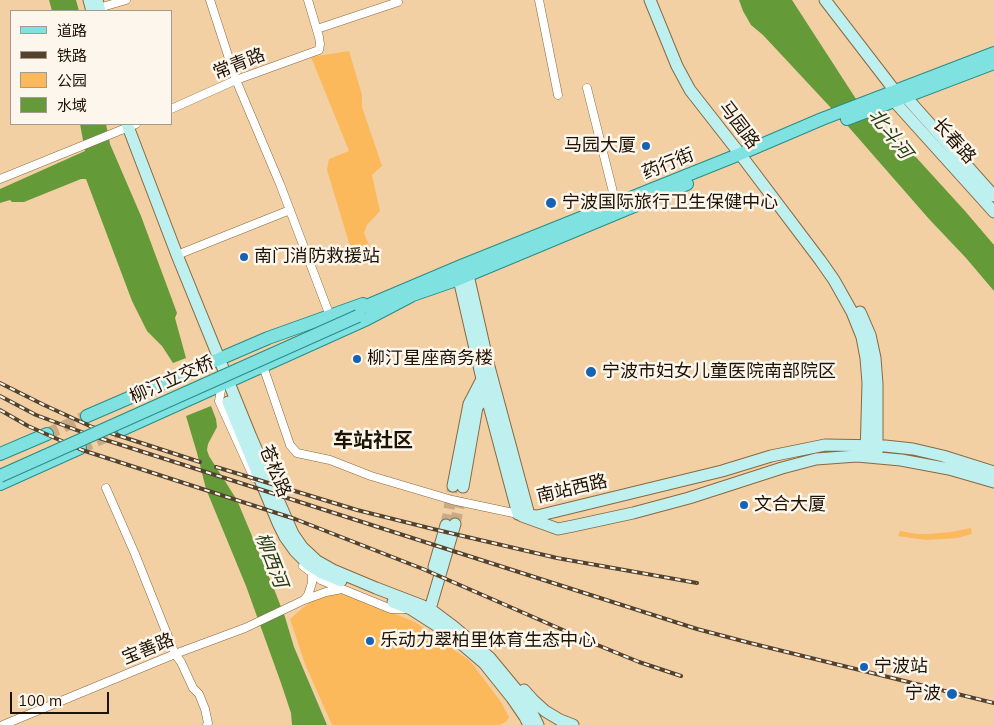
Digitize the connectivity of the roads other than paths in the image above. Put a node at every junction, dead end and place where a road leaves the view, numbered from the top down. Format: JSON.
{"nodes":[{"id":1,"x":89,"y":0,"type":"edge"},
{"id":2,"x":126,"y":0,"type":"edge"},
{"id":3,"x":210,"y":0,"type":"edge"},
{"id":4,"x":308,"y":0,"type":"edge"},
{"id":5,"x":539,"y":0,"type":"edge"},
{"id":6,"x":650,"y":0,"type":"edge"},
{"id":7,"x":825,"y":0,"type":"edge"},
{"id":8,"x":398,"y":2,"type":"dead end"},
{"id":9,"x":97,"y":8,"type":"edge"},
{"id":10,"x":317,"y":30,"type":"junction"},
{"id":11,"x":994,"y":54,"type":"edge"},
{"id":12,"x":994,"y":63,"type":"edge"},
{"id":13,"x":236,"y":80,"type":"junction"},
{"id":14,"x":587,"y":88,"type":"dead end"},
{"id":15,"x":558,"y":95,"type":"dead end"},
{"id":16,"x":897,"y":95,"type":"junction"},
{"id":17,"x":172,"y":109,"type":"edge"},
{"id":18,"x":125,"y":127,"type":"edge"},
{"id":19,"x":742,"y":157,"type":"junction"},
{"id":20,"x":0,"y":179,"type":"edge"},
{"id":21,"x":994,"y":196,"type":"edge"},
{"id":22,"x":616,"y":204,"type":"junction"},
{"id":23,"x":290,"y":210,"type":"junction"},
{"id":24,"x":994,"y":212,"type":"edge"},
{"id":25,"x":177,"y":255,"type":"junction"},
{"id":26,"x":462,"y":273,"type":"junction"},
{"id":27,"x":416,"y":289,"type":"junction"},
{"id":28,"x":358,"y":313,"type":"junction"},
{"id":29,"x":330,"y":316,"type":"junction"},
{"id":30,"x":220,"y":359,"type":"junction"},
{"id":31,"x":264,"y":366,"type":"junction"},
{"id":32,"x":482,"y":379,"type":"junction"},
{"id":33,"x":225,"y":386,"type":"junction"},
{"id":34,"x":487,"y":396,"type":"junction"},
{"id":35,"x":87,"y":416,"type":"tunnel mouth"},
{"id":36,"x":123,"y":429,"type":"tunnel mouth"},
{"id":37,"x":47,"y":434,"type":"tunnel mouth"},
{"id":38,"x":80,"y":448,"type":"tunnel mouth"},
{"id":39,"x":872,"y":451,"type":"junction"},
{"id":40,"x":0,"y":454,"type":"edge"},
{"id":41,"x":0,"y":467,"type":"edge"},
{"id":42,"x":994,"y":472,"type":"edge"},
{"id":43,"x":0,"y":476,"type":"edge"},
{"id":44,"x":994,"y":482,"type":"edge"},
{"id":45,"x":0,"y":484,"type":"edge"},
{"id":46,"x":106,"y":488,"type":"dead end"},
{"id":47,"x":524,"y":515,"type":"junction"},
{"id":48,"x":450,"y":524,"type":"tunnel mouth"},
{"id":49,"x":312,"y":573,"type":"junction"},
{"id":50,"x":342,"y":589,"type":"junction"},
{"id":51,"x":304,"y":600,"type":"junction"},
{"id":52,"x":411,"y":609,"type":"junction"},
{"id":53,"x":429,"y":609,"type":"junction"},
{"id":54,"x":175,"y":654,"type":"junction"},
{"id":55,"x":3,"y":725,"type":"edge"},
{"id":56,"x":207,"y":725,"type":"edge"},
{"id":57,"x":529,"y":725,"type":"edge"},
{"id":58,"x":538,"y":725,"type":"edge"},
{"id":59,"x":573,"y":725,"type":"edge"}],
"edges":[{"from":1,"to":9,"type":"main road"},
{"from":2,"to":9,"type":"street"},
{"from":3,"to":13,"type":"street"},
{"from":4,"to":10,"type":"street"},
{"from":5,"to":15,"type":"street"},
{"from":6,"to":19,"type":"main road","name":"马园路"},
{"from":7,"to":16,"type":"main road","name":"长春路"},
{"from":8,"to":10,"type":"street"},
{"from":10,"to":13,"type":"street","name":"常青路"},
{"from":11,"to":16,"type":"main road","name":"药行街"},
{"from":12,"to":16,"type":"main road","name":"药行街"},
{"from":13,"to":17,"type":"street","name":"常青路"},
{"from":13,"to":23,"type":"street"},
{"from":14,"to":22,"type":"street"},
{"from":16,"to":19,"type":"main road","name":"药行街"},
{"from":16,"to":21,"type":"main road","name":"长春路"},
{"from":16,"to":24,"type":"main road","name":"长春路"},
{"from":18,"to":20,"type":"street"},
{"from":18,"to":25,"type":"main road","name":"苍松路"},
{"from":18,"to":52,"type":"main road","name":"苍松路"},
{"from":19,"to":22,"type":"main road","name":"药行街"},
{"from":19,"to":26,"type":"main road","name":"药行街"},
{"from":19,"to":39,"type":"main road","name":"马园路"},
{"from":22,"to":26,"type":"main road","name":"药行街"},
{"from":23,"to":25,"type":"street"},
{"from":23,"to":29,"type":"street"},
{"from":25,"to":30,"type":"main road","name":"苍松路"},
{"from":26,"to":27,"type":"main road","name":"药行街"},
{"from":26,"to":32,"type":"main road"},
{"from":26,"to":47,"type":"main road"},
{"from":27,"to":28,"type":"main road","name":"药行街"},
{"from":27,"to":29,"type":"main road"},
{"from":27,"to":31,"type":"main road"},
{"from":28,"to":41,"type":"main road","name":"柳汀立交桥"},
{"from":28,"to":43,"type":"main road","name":"柳汀立交桥","bridge":true},
{"from":29,"to":30,"type":"main road"},
{"from":30,"to":33,"type":"main road","name":"苍松路"},
{"from":30,"to":35,"type":"main road"},
{"from":31,"to":33,"type":"main road"},
{"from":31,"to":47,"type":"street","name":"苍松路"},
{"from":32,"to":34,"type":"main road"},
{"from":32,"to":34,"type":"main road"},
{"from":33,"to":36,"type":"main road"},
{"from":33,"to":49,"type":"street"},
{"from":33,"to":53,"type":"main road","name":"苍松路"},
{"from":34,"to":47,"type":"main road"},
{"from":37,"to":40,"type":"main road"},
{"from":38,"to":45,"type":"main road"},
{"from":39,"to":42,"type":"main road","name":"南站西路"},
{"from":39,"to":44,"type":"main road","name":"南站西路"},
{"from":39,"to":47,"type":"main road","name":"南站西路"},
{"from":39,"to":47,"type":"main road","name":"南站西路"},
{"from":46,"to":54,"type":"street"},
{"from":48,"to":53,"type":"main road"},
{"from":49,"to":50,"type":"street"},
{"from":49,"to":51,"type":"street"},
{"from":50,"to":51,"type":"street","name":"宝善路"},
{"from":50,"to":52,"type":"street"},
{"from":51,"to":54,"type":"street","name":"宝善路"},
{"from":52,"to":57,"type":"main road","name":"苍松路"},
{"from":53,"to":58,"type":"main road","name":"苍松路"},
{"from":53,"to":59,"type":"main road"},
{"from":54,"to":55,"type":"street","name":"宝善路"},
{"from":54,"to":56,"type":"street"}]}
